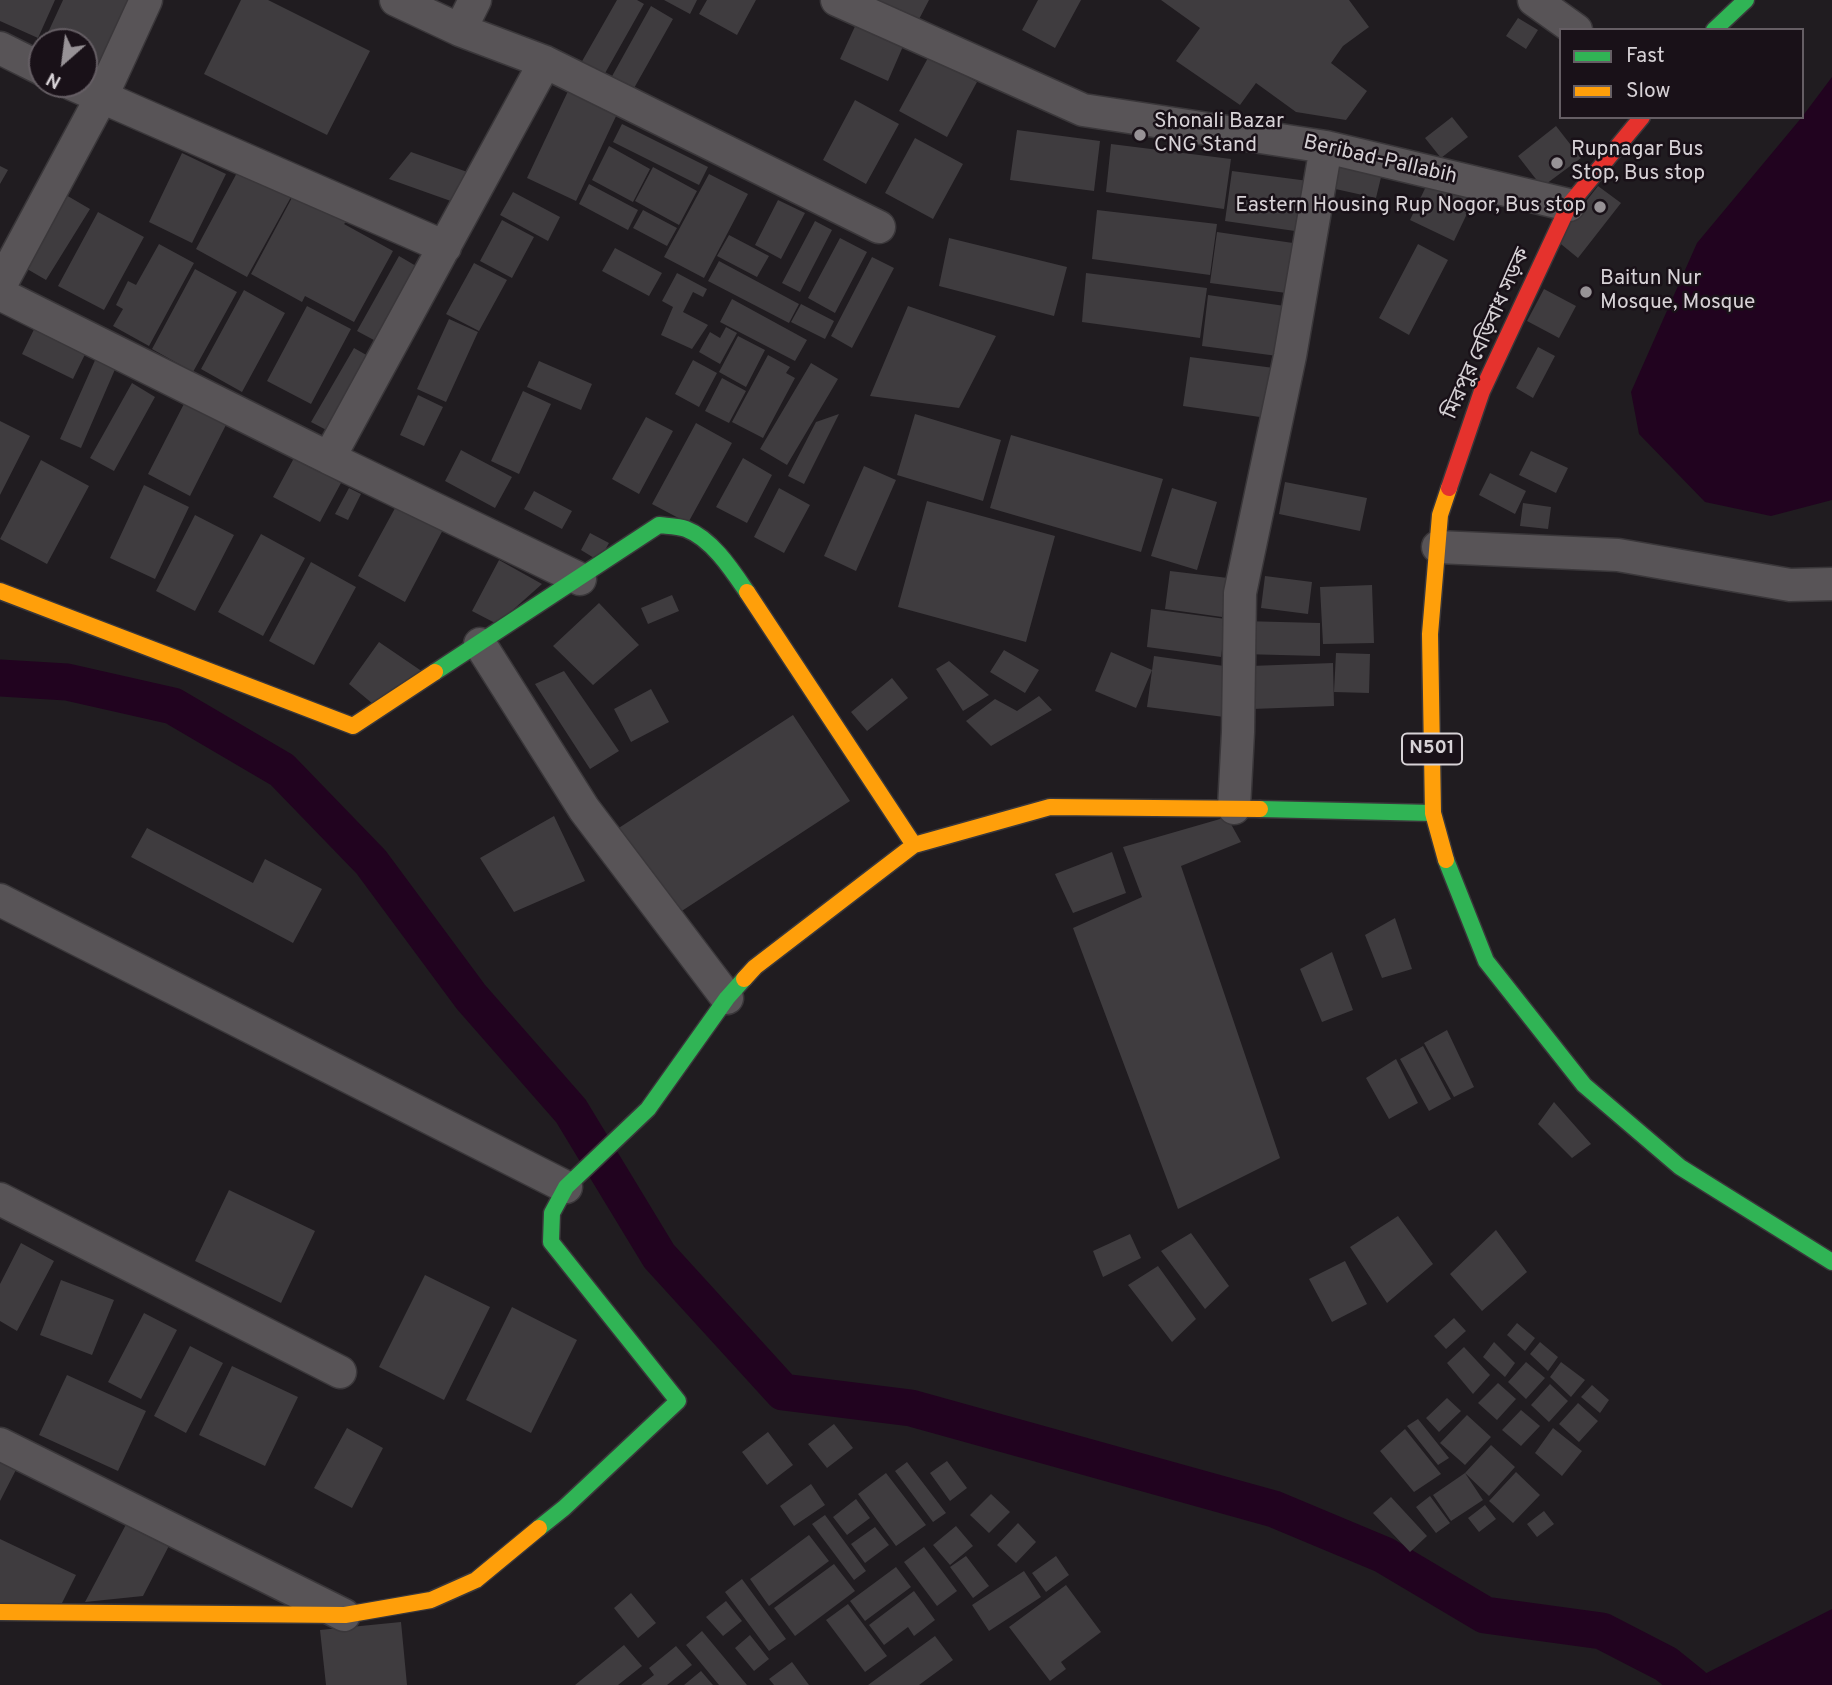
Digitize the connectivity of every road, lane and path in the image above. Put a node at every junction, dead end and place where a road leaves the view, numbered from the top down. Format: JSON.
{"nodes":[{"id":1,"x":146,"y":0,"type":"edge"},
{"id":2,"x":396,"y":0,"type":"edge"},
{"id":3,"x":475,"y":0,"type":"edge"},
{"id":4,"x":1534,"y":0,"type":"edge"},
{"id":5,"x":1746,"y":0,"type":"edge"},
{"id":6,"x":845,"y":2,"type":"edge"},
{"id":7,"x":1573,"y":28,"type":"edge"},
{"id":8,"x":1716,"y":28,"type":"edge"},
{"id":9,"x":460,"y":30,"type":"junction"},
{"id":10,"x":0,"y":48,"type":"edge"},
{"id":11,"x":28,"y":62,"type":"edge"},
{"id":12,"x":545,"y":62,"type":"junction"},
{"id":13,"x":98,"y":97,"type":"edge"},
{"id":14,"x":101,"y":98,"type":"junction"},
{"id":15,"x":1640,"y":119,"type":"edge"},
{"id":16,"x":1326,"y":147,"type":"junction"},
{"id":17,"x":1569,"y":205,"type":"junction"},
{"id":18,"x":879,"y":227,"type":"dead end"},
{"id":19,"x":445,"y":247,"type":"junction"},
{"id":20,"x":0,"y":286,"type":"edge"},
{"id":21,"x":0,"y":294,"type":"edge"},
{"id":22,"x":329,"y":458,"type":"junction"},
{"id":23,"x":1438,"y":547,"type":"junction"},
{"id":24,"x":580,"y":579,"type":"junction"},
{"id":25,"x":1832,"y":584,"type":"edge"},
{"id":26,"x":0,"y":591,"type":"edge"},
{"id":27,"x":480,"y":644,"type":"junction"},
{"id":28,"x":1234,"y":808,"type":"junction"},
{"id":29,"x":1433,"y":813,"type":"junction"},
{"id":30,"x":914,"y":845,"type":"junction"},
{"id":31,"x":0,"y":900,"type":"edge"},
{"id":32,"x":727,"y":998,"type":"junction"},
{"id":33,"x":567,"y":1187,"type":"junction"},
{"id":34,"x":0,"y":1199,"type":"edge"},
{"id":35,"x":1832,"y":1262,"type":"edge"},
{"id":36,"x":340,"y":1372,"type":"dead end"},
{"id":37,"x":0,"y":1444,"type":"edge"},
{"id":38,"x":0,"y":1612,"type":"edge"},
{"id":39,"x":345,"y":1615,"type":"junction"}],
"edges":[{"from":1,"to":14,"type":"street"},
{"from":2,"to":9,"type":"street"},
{"from":3,"to":9,"type":"street"},
{"from":4,"to":7,"type":"street"},
{"from":5,"to":8,"type":"main road"},
{"from":6,"to":16,"type":"street","name":"Beribad-Pallabih"},
{"from":9,"to":12,"type":"street"},
{"from":10,"to":11,"type":"street"},
{"from":12,"to":18,"type":"street"},
{"from":12,"to":19,"type":"street"},
{"from":13,"to":14,"type":"street"},
{"from":14,"to":19,"type":"street"},
{"from":14,"to":20,"type":"street"},
{"from":15,"to":17,"type":"main road","name":"মিরপুর বেড়িবাধ সড়ক","number":"N501"},
{"from":16,"to":17,"type":"street","name":"Beribad-Pallabih"},
{"from":16,"to":28,"type":"street"},
{"from":17,"to":23,"type":"main road","name":"মিরপুর বেড়িবাধ সড়ক","number":"N501"},
{"from":19,"to":22,"type":"street"},
{"from":21,"to":22,"type":"street"},
{"from":22,"to":24,"type":"street"},
{"from":23,"to":25,"type":"street"},
{"from":23,"to":29,"type":"main road","name":"মিরপুর বেড়িবাধ সড়ক","number":"N501"},
{"from":24,"to":27,"type":"main road"},
{"from":24,"to":30,"type":"main road"},
{"from":26,"to":27,"type":"main road"},
{"from":27,"to":32,"type":"street"},
{"from":28,"to":29,"type":"main road"},
{"from":28,"to":30,"type":"main road"},
{"from":29,"to":35,"type":"main road","name":"মিরপুর বেড়িবাধ সড়ক","number":"N501"},
{"from":30,"to":32,"type":"main road"},
{"from":31,"to":33,"type":"street"},
{"from":32,"to":33,"type":"main road"},
{"from":33,"to":39,"type":"main road"},
{"from":34,"to":36,"type":"street"},
{"from":37,"to":39,"type":"street"},
{"from":38,"to":39,"type":"main road"}]}
